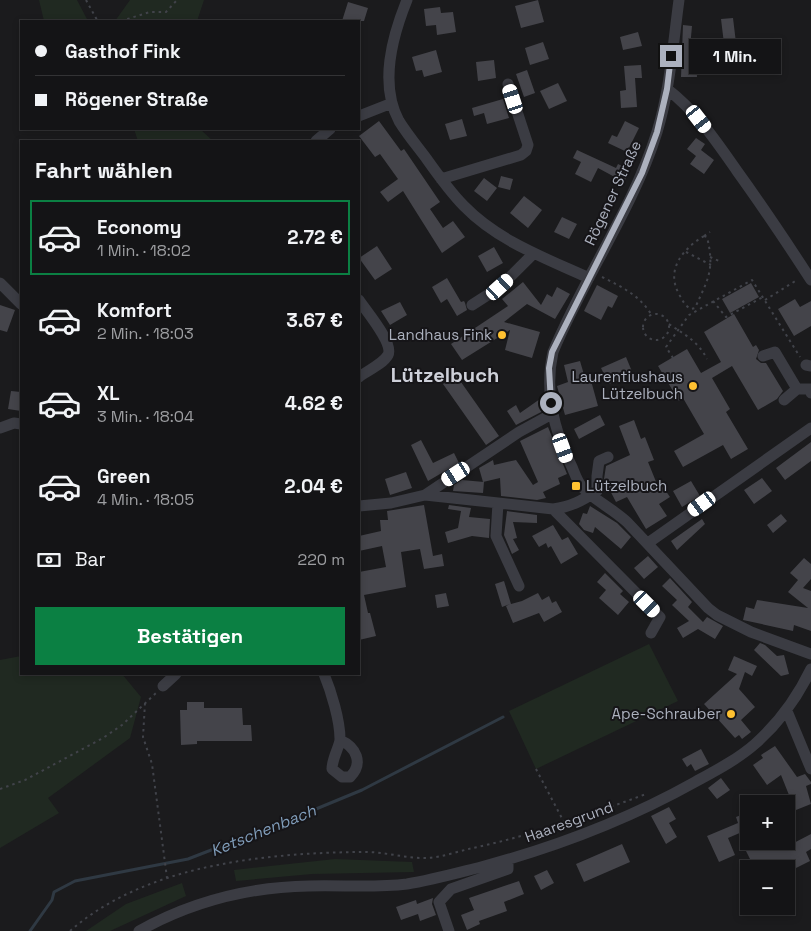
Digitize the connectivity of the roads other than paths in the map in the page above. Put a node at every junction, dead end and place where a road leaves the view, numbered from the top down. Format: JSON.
{"nodes":[{"id":1,"x":407,"y":0,"type":"edge"},
{"id":2,"x":679,"y":0,"type":"edge"},
{"id":3,"x":508,"y":84,"type":"dead end"},
{"id":4,"x":667,"y":89,"type":"junction"},
{"id":5,"x":392,"y":103,"type":"junction"},
{"id":6,"x":360,"y":116,"type":"edge"},
{"id":7,"x":329,"y":130,"type":"edge"},
{"id":8,"x":317,"y":140,"type":"edge"},
{"id":9,"x":441,"y":179,"type":"junction"},
{"id":10,"x":534,"y":253,"type":"junction"},
{"id":11,"x":590,"y":275,"type":"junction"},
{"id":12,"x":809,"y":277,"type":"edge"},
{"id":13,"x":0,"y":283,"type":"edge"},
{"id":14,"x":360,"y":302,"type":"edge"},
{"id":15,"x":20,"y":303,"type":"edge"},
{"id":16,"x":472,"y":305,"type":"dead end"},
{"id":17,"x":764,"y":356,"type":"dead end"},
{"id":18,"x":360,"y":376,"type":"edge"},
{"id":19,"x":797,"y":389,"type":"junction"},
{"id":20,"x":811,"y":389,"type":"edge"},
{"id":21,"x":784,"y":400,"type":"dead end"},
{"id":22,"x":552,"y":414,"type":"junction"},
{"id":23,"x":0,"y":418,"type":"edge"},
{"id":24,"x":18,"y":423,"type":"edge"},
{"id":25,"x":0,"y":428,"type":"edge"},
{"id":26,"x":811,"y":428,"type":"edge"},
{"id":27,"x":608,"y":457,"type":"dead end"},
{"id":28,"x":425,"y":495,"type":"junction"},
{"id":29,"x":590,"y":495,"type":"junction"},
{"id":30,"x":498,"y":503,"type":"junction"},
{"id":31,"x":360,"y":506,"type":"edge"},
{"id":32,"x":553,"y":509,"type":"junction"},
{"id":33,"x":648,"y":543,"type":"junction"},
{"id":34,"x":519,"y":586,"type":"dead end"},
{"id":35,"x":651,"y":633,"type":"dead end"},
{"id":36,"x":811,"y":654,"type":"edge"},
{"id":37,"x":811,"y":668,"type":"edge"},
{"id":38,"x":175,"y":675,"type":"edge"},
{"id":39,"x":324,"y":675,"type":"edge"},
{"id":40,"x":163,"y":686,"type":"road end"},
{"id":41,"x":787,"y":711,"type":"junction"},
{"id":42,"x":340,"y":740,"type":"dead end"},
{"id":43,"x":811,"y":769,"type":"edge"},
{"id":44,"x":508,"y":860,"type":"junction"},
{"id":45,"x":139,"y":931,"type":"edge"},
{"id":46,"x":448,"y":931,"type":"edge"}],
"edges":[{"from":1,"to":5,"type":"street"},
{"from":2,"to":4,"type":"street","name":"Rögener Straße"},
{"from":3,"to":9,"type":"street"},
{"from":4,"to":11,"type":"street","name":"Rögener Straße"},
{"from":4,"to":12,"type":"street"},
{"from":5,"to":6,"type":"street"},
{"from":5,"to":9,"type":"street"},
{"from":7,"to":8,"type":"street"},
{"from":9,"to":10,"type":"street"},
{"from":10,"to":11,"type":"street"},
{"from":10,"to":16,"type":"street"},
{"from":11,"to":22,"type":"street","name":"Rögener Straße"},
{"from":13,"to":15,"type":"street"},
{"from":14,"to":18,"type":"street"},
{"from":17,"to":19,"type":"street"},
{"from":19,"to":20,"type":"street"},
{"from":19,"to":21,"type":"street"},
{"from":22,"to":28,"type":"street"},
{"from":22,"to":29,"type":"street","name":"Rögener Straße"},
{"from":23,"to":24,"type":"street"},
{"from":24,"to":25,"type":"street"},
{"from":26,"to":33,"type":"street"},
{"from":27,"to":29,"type":"street"},
{"from":28,"to":30,"type":"street"},
{"from":28,"to":31,"type":"street"},
{"from":29,"to":32,"type":"street"},
{"from":29,"to":33,"type":"street"},
{"from":30,"to":32,"type":"street"},
{"from":30,"to":34,"type":"street"},
{"from":32,"to":35,"type":"street"},
{"from":33,"to":36,"type":"street"},
{"from":37,"to":41,"type":"street","name":"Haaresgrund"},
{"from":38,"to":40,"type":"street"},
{"from":39,"to":42,"type":"street"},
{"from":41,"to":43,"type":"street"},
{"from":41,"to":44,"type":"street","name":"Haaresgrund"},
{"from":44,"to":45,"type":"street","name":"Haaresgrund"},
{"from":44,"to":46,"type":"street"}]}
